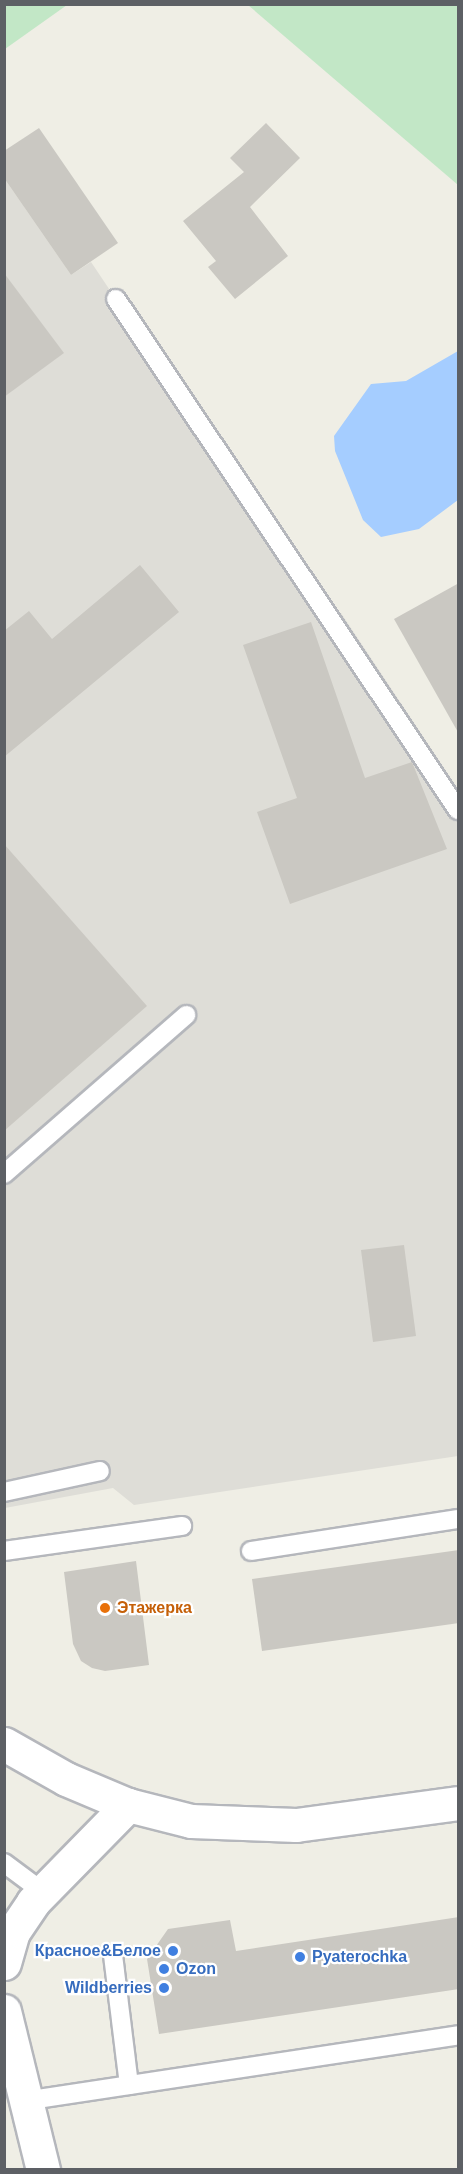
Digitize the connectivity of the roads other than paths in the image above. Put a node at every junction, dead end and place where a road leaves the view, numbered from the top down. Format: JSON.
{"nodes":[{"id":1,"x":116,"y":298,"type":"dead end"},
{"id":2,"x":459,"y":810,"type":"edge"},
{"id":3,"x":186,"y":1015,"type":"dead end"},
{"id":4,"x":4,"y":1174,"type":"edge"},
{"id":5,"x":100,"y":1471,"type":"dead end"},
{"id":6,"x":4,"y":1492,"type":"edge"},
{"id":7,"x":459,"y":1519,"type":"edge"},
{"id":8,"x":182,"y":1526,"type":"dead end"},
{"id":9,"x":4,"y":1551,"type":"edge"},
{"id":10,"x":251,"y":1551,"type":"dead end"},
{"id":11,"x":4,"y":1744,"type":"edge"},
{"id":12,"x":459,"y":1803,"type":"edge"},
{"id":13,"x":128,"y":1805,"type":"junction"},
{"id":14,"x":4,"y":1863,"type":"edge"},
{"id":15,"x":43,"y":1892,"type":"junction"},
{"id":16,"x":113,"y":1955,"type":"dead end"},
{"id":17,"x":4,"y":1963,"type":"edge"},
{"id":18,"x":4,"y":2011,"type":"edge"},
{"id":19,"x":459,"y":2035,"type":"edge"},
{"id":20,"x":129,"y":2085,"type":"junction"},
{"id":21,"x":24,"y":2101,"type":"junction"},
{"id":22,"x":43,"y":2169,"type":"edge"}],
"edges":[{"from":1,"to":2,"type":"lane"},
{"from":3,"to":4,"type":"lane"},
{"from":5,"to":6,"type":"lane"},
{"from":7,"to":10,"type":"lane"},
{"from":8,"to":9,"type":"lane"},
{"from":11,"to":13,"type":"main road"},
{"from":12,"to":13,"type":"main road"},
{"from":13,"to":15,"type":"main road"},
{"from":14,"to":15,"type":"lane"},
{"from":15,"to":17,"type":"main road"},
{"from":16,"to":20,"type":"lane"},
{"from":18,"to":21,"type":"main road"},
{"from":19,"to":20,"type":"lane"},
{"from":20,"to":21,"type":"lane"},
{"from":21,"to":22,"type":"main road"}]}
